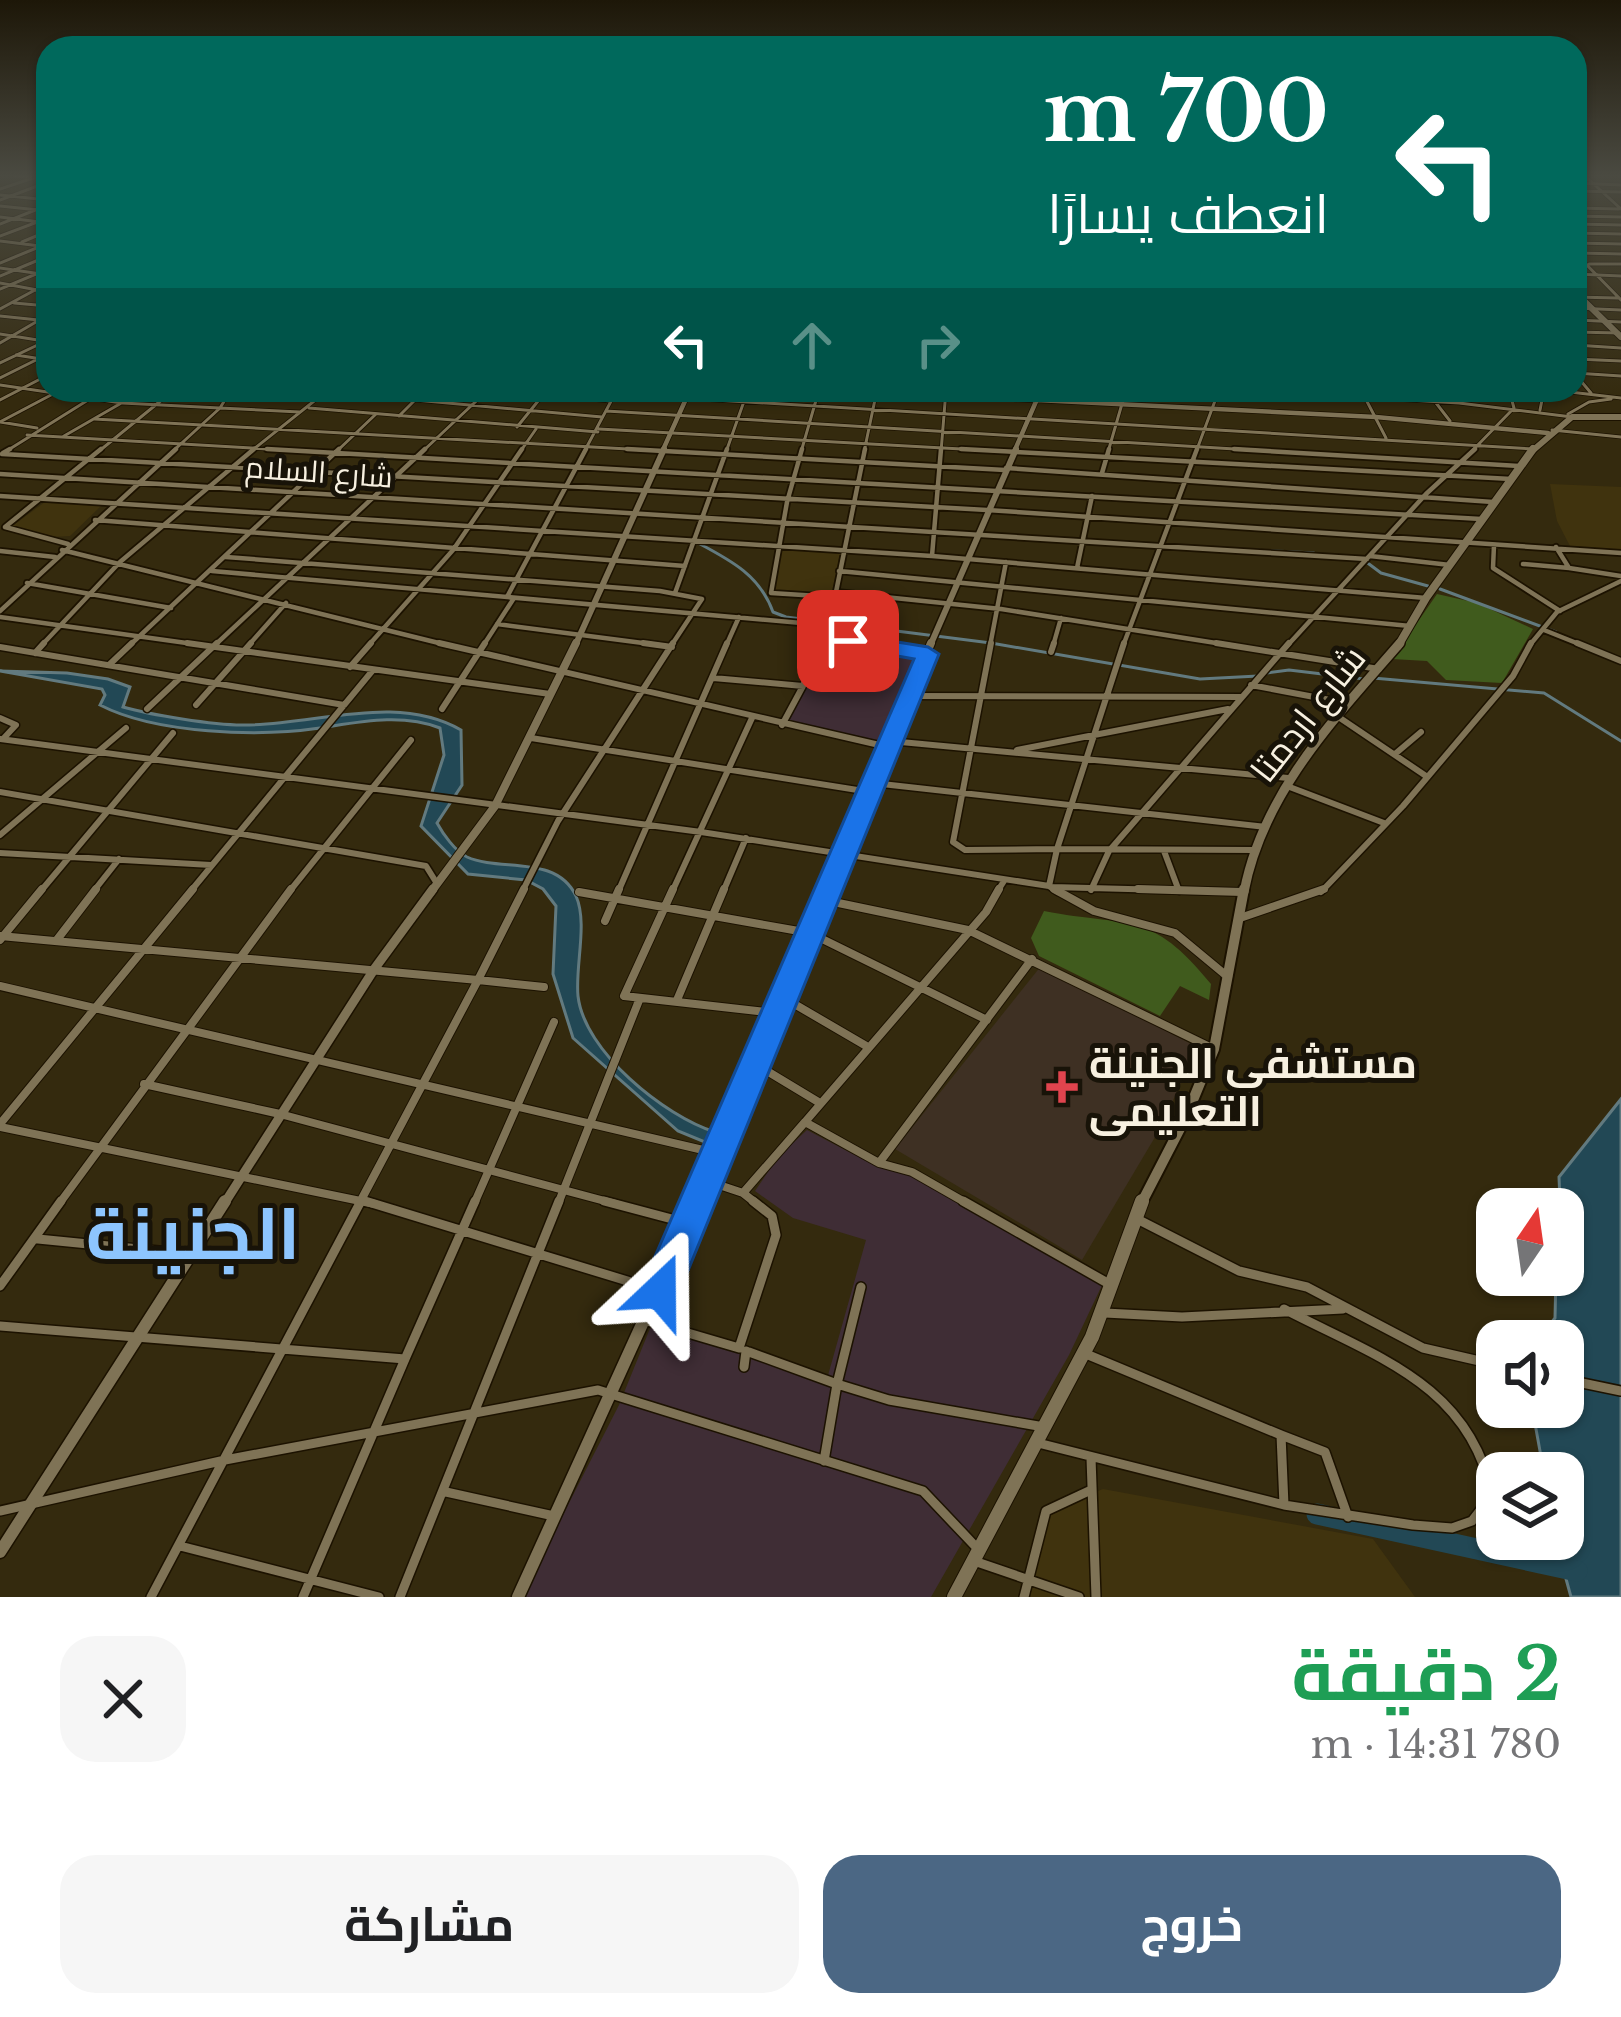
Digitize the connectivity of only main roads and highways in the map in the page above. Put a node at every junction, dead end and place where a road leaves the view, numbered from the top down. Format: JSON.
{"nodes":[{"id":1,"x":1587,"y":305,"type":"edge"},
{"id":2,"x":1619,"y":334,"type":"edge"},
{"id":3,"x":1621,"y":417,"type":"edge"},
{"id":4,"x":954,"y":1597,"type":"edge"}],
"edges":[{"from":1,"to":2,"type":"main road"},
{"from":3,"to":4,"type":"main road","name":"شارع اردمتا"}]}
